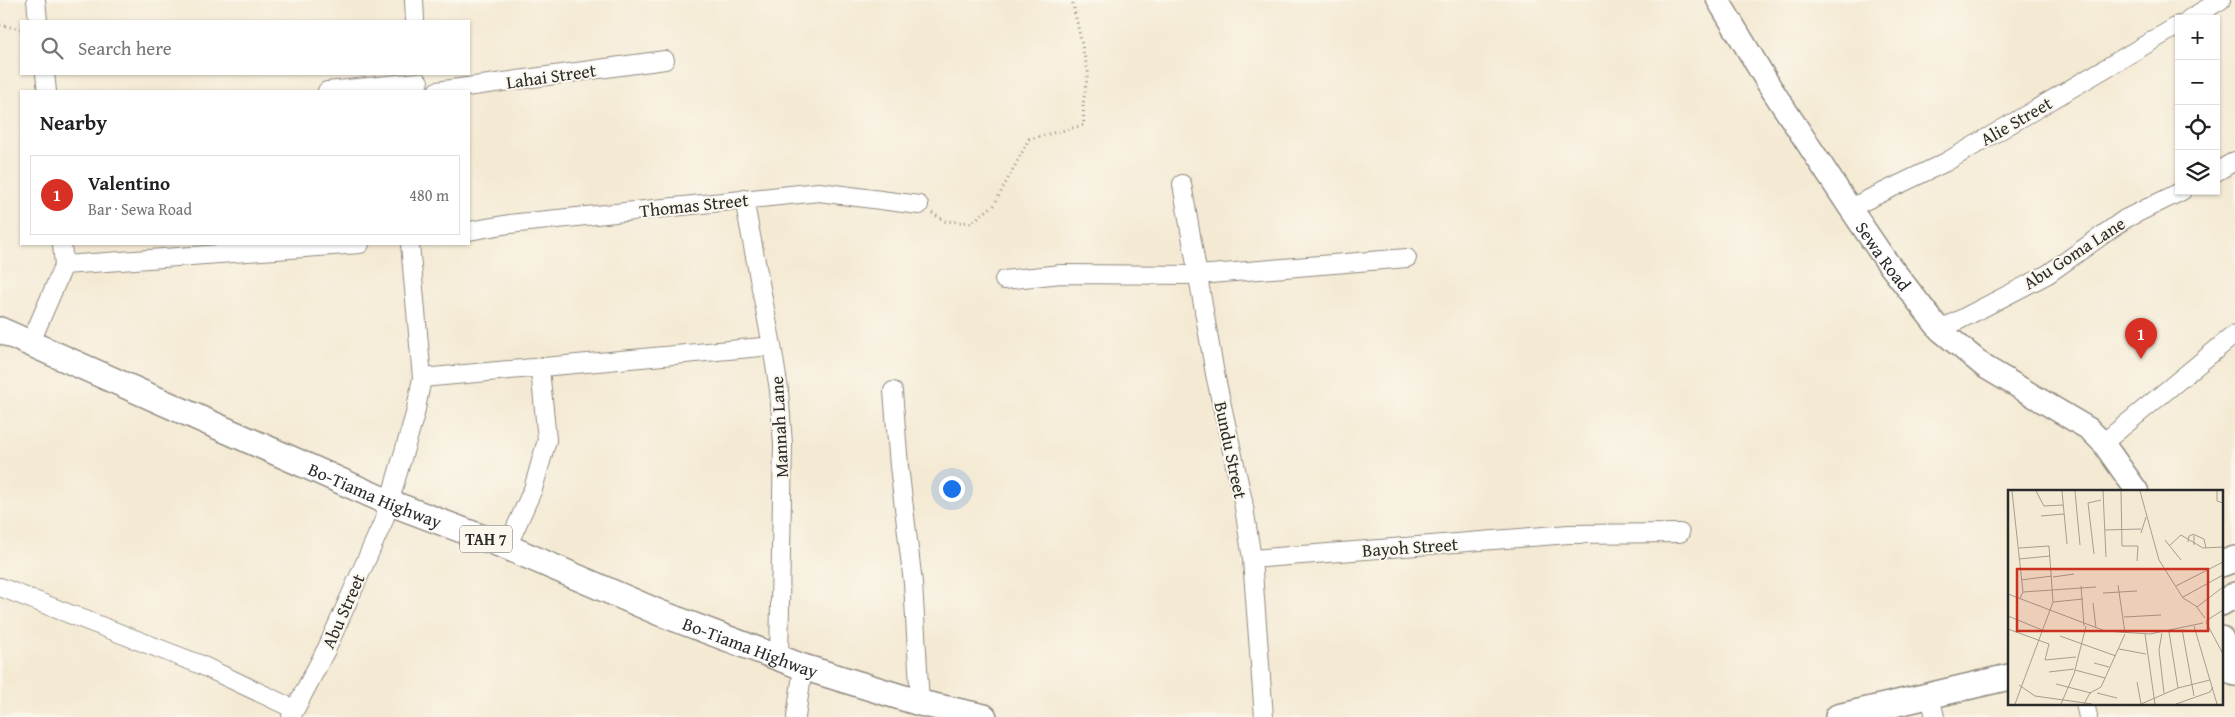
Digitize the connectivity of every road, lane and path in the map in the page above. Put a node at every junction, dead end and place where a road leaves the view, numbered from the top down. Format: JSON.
{"nodes":[{"id":1,"x":36,"y":0,"type":"edge"},
{"id":2,"x":414,"y":0,"type":"edge"},
{"id":3,"x":1072,"y":0,"type":"edge"},
{"id":4,"x":1718,"y":0,"type":"edge"},
{"id":5,"x":2221,"y":0,"type":"edge"},
{"id":6,"x":2196,"y":15,"type":"edge"},
{"id":7,"x":38,"y":20,"type":"edge"},
{"id":8,"x":415,"y":20,"type":"edge"},
{"id":9,"x":0,"y":25,"type":"edge"},
{"id":10,"x":2175,"y":27,"type":"edge"},
{"id":11,"x":20,"y":29,"type":"edge"},
{"id":12,"x":665,"y":60,"type":"dead end"},
{"id":13,"x":45,"y":75,"type":"edge"},
{"id":14,"x":418,"y":82,"type":"edge"},
{"id":15,"x":47,"y":90,"type":"edge"},
{"id":16,"x":337,"y":90,"type":"edge"},
{"id":17,"x":444,"y":90,"type":"edge"},
{"id":18,"x":2235,"y":161,"type":"edge"},
{"id":19,"x":2220,"y":170,"type":"edge"},
{"id":20,"x":1182,"y":184,"type":"dead end"},
{"id":21,"x":2175,"y":194,"type":"edge"},
{"id":22,"x":744,"y":199,"type":"junction"},
{"id":23,"x":919,"y":205,"type":"joint"},
{"id":24,"x":1850,"y":208,"type":"junction"},
{"id":25,"x":470,"y":231,"type":"edge"},
{"id":26,"x":62,"y":245,"type":"edge"},
{"id":27,"x":346,"y":245,"type":"edge"},
{"id":28,"x":410,"y":245,"type":"edge"},
{"id":29,"x":1406,"y":258,"type":"dead end"},
{"id":30,"x":64,"y":265,"type":"junction"},
{"id":31,"x":1198,"y":275,"type":"junction"},
{"id":32,"x":1004,"y":280,"type":"dead end"},
{"id":33,"x":0,"y":330,"type":"edge"},
{"id":34,"x":1940,"y":330,"type":"junction"},
{"id":35,"x":2235,"y":334,"type":"edge"},
{"id":36,"x":30,"y":344,"type":"junction"},
{"id":37,"x":772,"y":346,"type":"junction"},
{"id":38,"x":540,"y":368,"type":"junction"},
{"id":39,"x":422,"y":378,"type":"junction"},
{"id":40,"x":893,"y":391,"type":"dead end"},
{"id":41,"x":2106,"y":449,"type":"junction"},
{"id":42,"x":2121,"y":490,"type":"edge"},
{"id":43,"x":2136,"y":490,"type":"edge"},
{"id":44,"x":388,"y":502,"type":"junction"},
{"id":45,"x":1680,"y":533,"type":"dead end"},
{"id":46,"x":507,"y":547,"type":"junction"},
{"id":47,"x":1252,"y":559,"type":"junction"},
{"id":48,"x":2235,"y":559,"type":"edge"},
{"id":49,"x":2222,"y":564,"type":"edge"},
{"id":50,"x":0,"y":587,"type":"edge"},
{"id":51,"x":2235,"y":595,"type":"edge"},
{"id":52,"x":2222,"y":602,"type":"edge"},
{"id":53,"x":2222,"y":641,"type":"edge"},
{"id":54,"x":779,"y":658,"type":"junction"},
{"id":55,"x":2008,"y":659,"type":"edge"},
{"id":56,"x":2222,"y":663,"type":"edge"},
{"id":57,"x":803,"y":667,"type":"junction"},
{"id":58,"x":2235,"y":673,"type":"edge"},
{"id":59,"x":2008,"y":677,"type":"edge"},
{"id":60,"x":2235,"y":677,"type":"edge"},
{"id":61,"x":1938,"y":701,"type":"edge"},
{"id":62,"x":920,"y":703,"type":"junction"},
{"id":63,"x":2084,"y":704,"type":"edge"},
{"id":64,"x":292,"y":713,"type":"edge"},
{"id":65,"x":796,"y":717,"type":"edge"},
{"id":66,"x":984,"y":717,"type":"edge"},
{"id":67,"x":1264,"y":717,"type":"edge"},
{"id":68,"x":1838,"y":717,"type":"edge"},
{"id":69,"x":2088,"y":717,"type":"edge"}],
"edges":[{"from":1,"to":7,"type":"street"},
{"from":2,"to":8,"type":"street"},
{"from":3,"to":23,"type":"path"},
{"from":4,"to":24,"type":"main road","name":"Sewa Road"},
{"from":5,"to":6,"type":"street"},
{"from":9,"to":11,"type":"path"},
{"from":10,"to":24,"type":"street","name":"Alie Street"},
{"from":12,"to":17,"type":"street","name":"Lahai Street"},
{"from":13,"to":15,"type":"street"},
{"from":14,"to":16,"type":"street"},
{"from":18,"to":19,"type":"street"},
{"from":20,"to":31,"type":"street","name":"Bundu Street"},
{"from":21,"to":34,"type":"street","name":"Abu Goma Lane"},
{"from":22,"to":23,"type":"street","name":"Thomas Street"},
{"from":22,"to":25,"type":"street","name":"Thomas Street"},
{"from":22,"to":37,"type":"street","name":"Mannah Lane"},
{"from":24,"to":34,"type":"main road","name":"Sewa Road"},
{"from":26,"to":30,"type":"street"},
{"from":27,"to":30,"type":"street"},
{"from":28,"to":39,"type":"street"},
{"from":29,"to":31,"type":"street"},
{"from":30,"to":36,"type":"street"},
{"from":31,"to":32,"type":"street"},
{"from":31,"to":47,"type":"street","name":"Bundu Street"},
{"from":33,"to":36,"type":"highway","name":"Bo-Tiama Highway","number":"TAH 7"},
{"from":34,"to":41,"type":"main road","name":"Sewa Road"},
{"from":35,"to":41,"type":"street"},
{"from":36,"to":44,"type":"highway","name":"Bo-Tiama Highway","number":"TAH 7"},
{"from":37,"to":38,"type":"street"},
{"from":37,"to":54,"type":"street","name":"Mannah Lane"},
{"from":38,"to":39,"type":"street"},
{"from":38,"to":46,"type":"street"},
{"from":39,"to":44,"type":"street"},
{"from":40,"to":62,"type":"street"},
{"from":41,"to":42,"type":"main road"},
{"from":41,"to":43,"type":"main road","name":"Sewa Road"},
{"from":44,"to":46,"type":"highway","name":"Bo-Tiama Highway","number":"TAH 7"},
{"from":44,"to":64,"type":"street","name":"Abu Street"},
{"from":45,"to":47,"type":"street","name":"Bayoh Street"},
{"from":46,"to":54,"type":"highway","name":"Bo-Tiama Highway","number":"TAH 7"},
{"from":47,"to":67,"type":"street","name":"Bundu Street"},
{"from":48,"to":49,"type":"highway"},
{"from":50,"to":64,"type":"street"},
{"from":51,"to":52,"type":"highway"},
{"from":53,"to":58,"type":"highway"},
{"from":54,"to":57,"type":"highway","name":"Bo-Tiama Highway","number":"TAH 7"},
{"from":55,"to":61,"type":"highway"},
{"from":56,"to":60,"type":"highway"},
{"from":57,"to":62,"type":"highway","name":"Bo-Tiama Highway","number":"TAH 7"},
{"from":57,"to":65,"type":"street"},
{"from":59,"to":61,"type":"highway"},
{"from":61,"to":68,"type":"highway"},
{"from":62,"to":66,"type":"highway","name":"Bo-Tiama Highway","number":"TAH 7"},
{"from":63,"to":69,"type":"street"}]}
